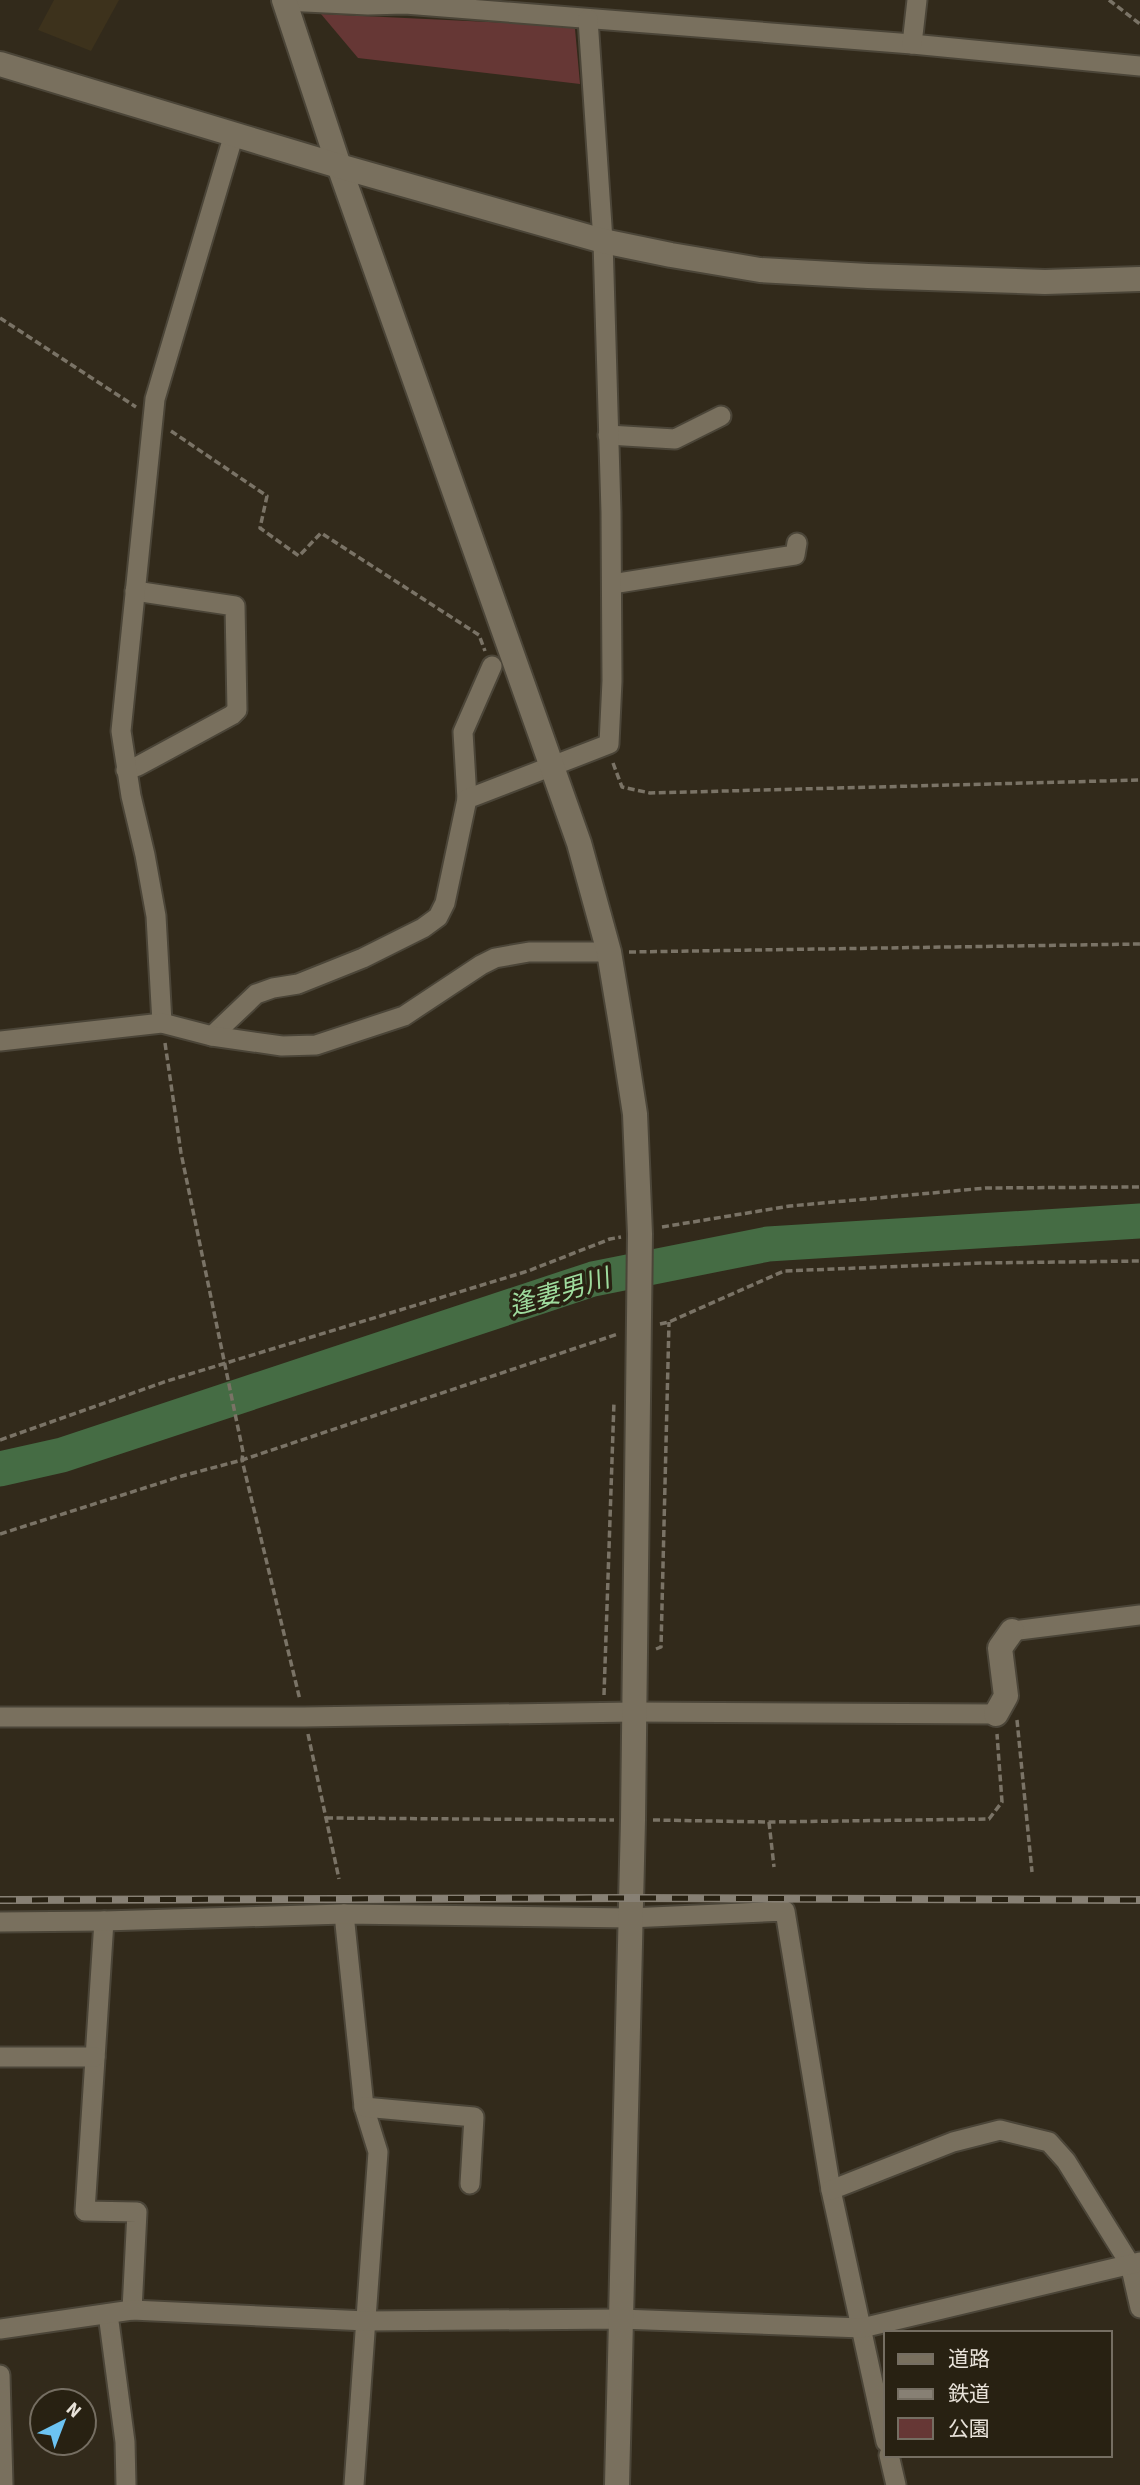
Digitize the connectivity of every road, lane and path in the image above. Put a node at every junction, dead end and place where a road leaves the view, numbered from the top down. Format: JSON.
{"nodes":[{"id":1,"x":284,"y":0,"type":"edge"},
{"id":2,"x":916,"y":0,"type":"edge"},
{"id":3,"x":1109,"y":0,"type":"edge"},
{"id":4,"x":588,"y":19,"type":"junction"},
{"id":5,"x":1140,"y":24,"type":"edge"},
{"id":6,"x":912,"y":44,"type":"junction"},
{"id":7,"x":0,"y":64,"type":"edge"},
{"id":8,"x":1140,"y":66,"type":"edge"},
{"id":9,"x":234,"y":134,"type":"junction"},
{"id":10,"x":339,"y":166,"type":"junction"},
{"id":11,"x":603,"y":241,"type":"junction"},
{"id":12,"x":1140,"y":279,"type":"edge"},
{"id":13,"x":0,"y":318,"type":"edge"},
{"id":14,"x":721,"y":416,"type":"dead end"},
{"id":15,"x":153,"y":418,"type":"junction"},
{"id":16,"x":608,"y":435,"type":"junction"},
{"id":17,"x":797,"y":543,"type":"dead end"},
{"id":18,"x":612,"y":584,"type":"junction"},
{"id":19,"x":135,"y":591,"type":"junction"},
{"id":20,"x":492,"y":666,"type":"joint"},
{"id":21,"x":609,"y":744,"type":"junction"},
{"id":22,"x":553,"y":766,"type":"junction"},
{"id":23,"x":127,"y":770,"type":"junction"},
{"id":24,"x":1140,"y":780,"type":"edge"},
{"id":25,"x":467,"y":799,"type":"junction"},
{"id":26,"x":1140,"y":944,"type":"edge"},
{"id":27,"x":609,"y":952,"type":"junction"},
{"id":28,"x":162,"y":1023,"type":"junction"},
{"id":29,"x":212,"y":1035,"type":"junction"},
{"id":30,"x":0,"y":1041,"type":"edge"},
{"id":31,"x":1140,"y":1187,"type":"edge"},
{"id":32,"x":640,"y":1234,"type":"junction"},
{"id":33,"x":1140,"y":1261,"type":"edge"},
{"id":34,"x":639,"y":1319,"type":"junction"},
{"id":35,"x":669,"y":1322,"type":"junction"},
{"id":36,"x":226,"y":1362,"type":"junction"},
{"id":37,"x":614,"y":1394,"type":"dead end"},
{"id":38,"x":0,"y":1440,"type":"edge"},
{"id":39,"x":242,"y":1460,"type":"junction"},
{"id":40,"x":0,"y":1534,"type":"edge"},
{"id":41,"x":1140,"y":1615,"type":"edge"},
{"id":42,"x":1012,"y":1631,"type":"joint"},
{"id":43,"x":634,"y":1657,"type":"junction"},
{"id":44,"x":1001,"y":1705,"type":"junction"},
{"id":45,"x":633,"y":1712,"type":"junction"},
{"id":46,"x":604,"y":1714,"type":"junction"},
{"id":47,"x":0,"y":1717,"type":"edge"},
{"id":48,"x":304,"y":1717,"type":"junction"},
{"id":49,"x":326,"y":1818,"type":"junction"},
{"id":50,"x":633,"y":1820,"type":"junction"},
{"id":51,"x":769,"y":1822,"type":"junction"},
{"id":52,"x":774,"y":1867,"type":"dead end"},
{"id":53,"x":1032,"y":1872,"type":"dead end"},
{"id":54,"x":339,"y":1880,"type":"dead end"},
{"id":55,"x":344,"y":1914,"type":"junction"},
{"id":56,"x":629,"y":1918,"type":"junction"},
{"id":57,"x":104,"y":1921,"type":"junction"},
{"id":58,"x":0,"y":1922,"type":"edge"},
{"id":59,"x":0,"y":2057,"type":"edge"},
{"id":60,"x":95,"y":2057,"type":"junction"},
{"id":61,"x":364,"y":2108,"type":"junction"},
{"id":62,"x":470,"y":2184,"type":"dead end"},
{"id":63,"x":831,"y":2190,"type":"junction"},
{"id":64,"x":1135,"y":2263,"type":"edge"},
{"id":65,"x":1140,"y":2308,"type":"edge"},
{"id":66,"x":132,"y":2310,"type":"junction"},
{"id":67,"x":108,"y":2314,"type":"junction"},
{"id":68,"x":621,"y":2319,"type":"junction"},
{"id":69,"x":366,"y":2321,"type":"junction"},
{"id":70,"x":862,"y":2328,"type":"junction"},
{"id":71,"x":0,"y":2329,"type":"edge"},
{"id":72,"x":0,"y":2375,"type":"edge"},
{"id":73,"x":884,"y":2432,"type":"edge"},
{"id":74,"x":889,"y":2457,"type":"edge"},
{"id":75,"x":3,"y":2485,"type":"edge"},
{"id":76,"x":126,"y":2485,"type":"edge"},
{"id":77,"x":354,"y":2485,"type":"edge"},
{"id":78,"x":617,"y":2485,"type":"edge"},
{"id":79,"x":896,"y":2485,"type":"edge"}],
"edges":[{"from":1,"to":4,"type":"street"},
{"from":1,"to":10,"type":"street"},
{"from":2,"to":6,"type":"street"},
{"from":3,"to":5,"type":"path"},
{"from":4,"to":6,"type":"street"},
{"from":4,"to":11,"type":"street"},
{"from":6,"to":8,"type":"street"},
{"from":7,"to":9,"type":"street"},
{"from":9,"to":10,"type":"street"},
{"from":9,"to":15,"type":"street"},
{"from":10,"to":11,"type":"street"},
{"from":10,"to":22,"type":"street"},
{"from":11,"to":12,"type":"street"},
{"from":11,"to":16,"type":"street"},
{"from":13,"to":15,"type":"path"},
{"from":14,"to":16,"type":"street"},
{"from":15,"to":19,"type":"street"},
{"from":15,"to":20,"type":"path"},
{"from":16,"to":18,"type":"street"},
{"from":17,"to":18,"type":"street"},
{"from":18,"to":21,"type":"street"},
{"from":19,"to":23,"type":"street"},
{"from":19,"to":23,"type":"street"},
{"from":20,"to":25,"type":"street"},
{"from":21,"to":22,"type":"street"},
{"from":21,"to":24,"type":"path"},
{"from":22,"to":25,"type":"street"},
{"from":22,"to":27,"type":"street"},
{"from":23,"to":28,"type":"street"},
{"from":25,"to":29,"type":"street"},
{"from":26,"to":27,"type":"path"},
{"from":27,"to":29,"type":"street"},
{"from":27,"to":32,"type":"street"},
{"from":28,"to":29,"type":"street"},
{"from":28,"to":30,"type":"street"},
{"from":28,"to":36,"type":"path"},
{"from":31,"to":32,"type":"path"},
{"from":32,"to":34,"type":"street"},
{"from":32,"to":36,"type":"path"},
{"from":33,"to":35,"type":"path"},
{"from":34,"to":35,"type":"path"},
{"from":34,"to":39,"type":"path"},
{"from":34,"to":43,"type":"street"},
{"from":35,"to":43,"type":"path"},
{"from":36,"to":38,"type":"path"},
{"from":36,"to":39,"type":"path"},
{"from":37,"to":46,"type":"path"},
{"from":39,"to":40,"type":"path"},
{"from":39,"to":48,"type":"path"},
{"from":41,"to":42,"type":"street"},
{"from":42,"to":44,"type":"street"},
{"from":43,"to":45,"type":"street"},
{"from":44,"to":45,"type":"street"},
{"from":44,"to":51,"type":"path"},
{"from":44,"to":53,"type":"path"},
{"from":45,"to":46,"type":"street"},
{"from":45,"to":50,"type":"street"},
{"from":46,"to":48,"type":"street"},
{"from":47,"to":48,"type":"street"},
{"from":48,"to":49,"type":"path"},
{"from":49,"to":50,"type":"path"},
{"from":49,"to":54,"type":"path"},
{"from":50,"to":51,"type":"path"},
{"from":50,"to":56,"type":"street"},
{"from":51,"to":52,"type":"path"},
{"from":55,"to":56,"type":"street"},
{"from":55,"to":57,"type":"street"},
{"from":55,"to":61,"type":"street"},
{"from":56,"to":63,"type":"street"},
{"from":56,"to":68,"type":"street"},
{"from":57,"to":58,"type":"street"},
{"from":57,"to":60,"type":"street"},
{"from":59,"to":60,"type":"street"},
{"from":60,"to":66,"type":"street"},
{"from":61,"to":62,"type":"street"},
{"from":61,"to":69,"type":"street"},
{"from":63,"to":64,"type":"street"},
{"from":63,"to":70,"type":"street"},
{"from":64,"to":65,"type":"street"},
{"from":64,"to":70,"type":"street"},
{"from":66,"to":67,"type":"street"},
{"from":66,"to":69,"type":"street"},
{"from":67,"to":71,"type":"street"},
{"from":67,"to":76,"type":"street"},
{"from":68,"to":69,"type":"street"},
{"from":68,"to":70,"type":"street"},
{"from":68,"to":78,"type":"street"},
{"from":69,"to":77,"type":"street"},
{"from":70,"to":73,"type":"street"},
{"from":72,"to":75,"type":"street"},
{"from":74,"to":79,"type":"street"}]}
